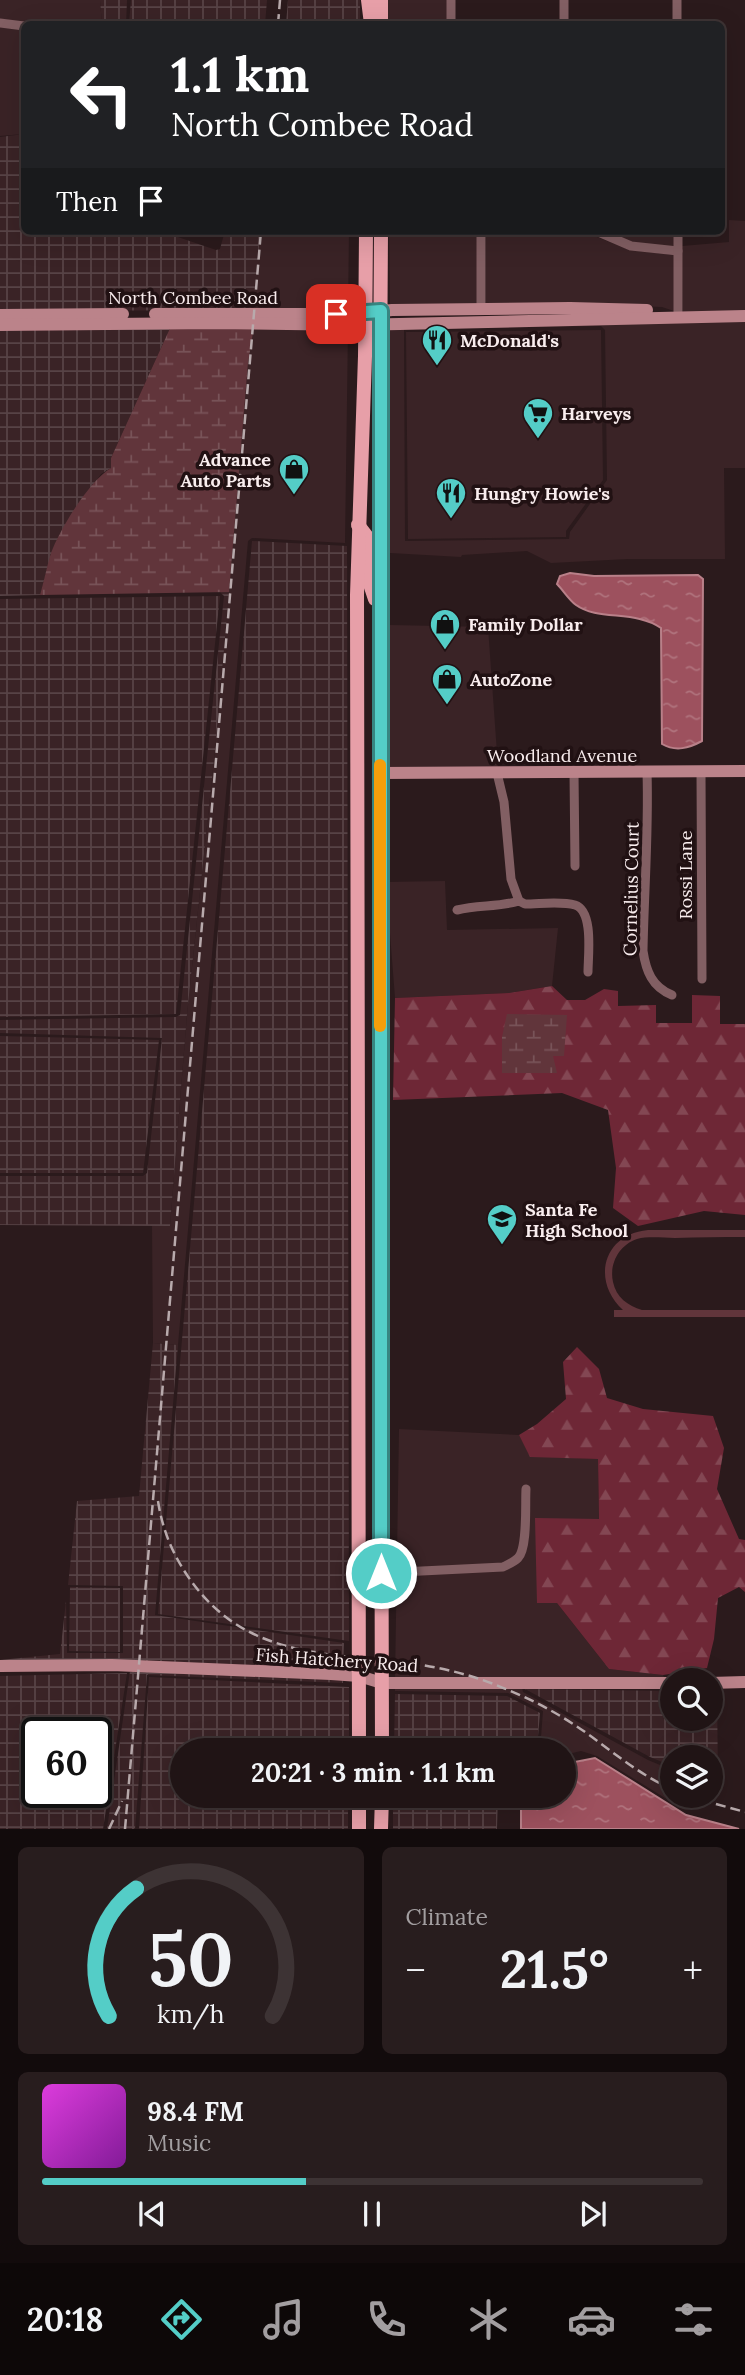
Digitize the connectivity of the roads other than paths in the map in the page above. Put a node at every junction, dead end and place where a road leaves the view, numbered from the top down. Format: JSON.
{"nodes":[{"id":1,"x":367,"y":0,"type":"edge"},
{"id":2,"x":381,"y":0,"type":"edge"},
{"id":3,"x":451,"y":0,"type":"edge"},
{"id":4,"x":564,"y":0,"type":"edge"},
{"id":5,"x":677,"y":0,"type":"edge"},
{"id":6,"x":369,"y":21,"type":"edge"},
{"id":7,"x":381,"y":21,"type":"edge"},
{"id":8,"x":451,"y":21,"type":"edge"},
{"id":9,"x":564,"y":21,"type":"edge"},
{"id":10,"x":677,"y":21,"type":"edge"},
{"id":11,"x":0,"y":23,"type":"edge"},
{"id":12,"x":21,"y":26,"type":"edge"},
{"id":13,"x":366,"y":235,"type":"edge"},
{"id":14,"x":381,"y":235,"type":"edge"},
{"id":15,"x":481,"y":235,"type":"edge"},
{"id":16,"x":605,"y":235,"type":"edge"},
{"id":17,"x":678,"y":235,"type":"edge"},
{"id":18,"x":678,"y":251,"type":"junction"},
{"id":19,"x":481,"y":309,"type":"junction"},
{"id":20,"x":0,"y":315,"type":"edge"},
{"id":21,"x":745,"y":316,"type":"edge"},
{"id":22,"x":381,"y":317,"type":"junction"},
{"id":23,"x":678,"y":317,"type":"junction"},
{"id":24,"x":365,"y":319,"type":"junction"},
{"id":25,"x":0,"y":325,"type":"edge"},
{"id":26,"x":358,"y":526,"type":"junction"},
{"id":27,"x":380,"y":613,"type":"junction"},
{"id":28,"x":358,"y":692,"type":"junction"},
{"id":29,"x":745,"y":771,"type":"edge"},
{"id":30,"x":574,"y":772,"type":"junction"},
{"id":31,"x":647,"y":772,"type":"junction"},
{"id":32,"x":701,"y":772,"type":"junction"},
{"id":33,"x":380,"y":773,"type":"junction"},
{"id":34,"x":497,"y":773,"type":"junction"},
{"id":35,"x":358,"y":833,"type":"junction"},
{"id":36,"x":575,"y":866,"type":"dead end"},
{"id":37,"x":519,"y":901,"type":"junction"},
{"id":38,"x":457,"y":910,"type":"dead end"},
{"id":39,"x":588,"y":972,"type":"dead end"},
{"id":40,"x":702,"y":979,"type":"dead end"},
{"id":41,"x":672,"y":995,"type":"dead end"},
{"id":42,"x":380,"y":1110,"type":"junction"},
{"id":43,"x":358,"y":1142,"type":"junction"},
{"id":44,"x":380,"y":1176,"type":"junction"},
{"id":45,"x":358,"y":1201,"type":"junction"},
{"id":46,"x":526,"y":1489,"type":"dead end"},
{"id":47,"x":381,"y":1573,"type":"junction"},
{"id":48,"x":0,"y":1666,"type":"edge"},
{"id":49,"x":359,"y":1676,"type":"junction"},
{"id":50,"x":745,"y":1682,"type":"edge"},
{"id":51,"x":382,"y":1683,"type":"junction"},
{"id":52,"x":660,"y":1683,"type":"edge"},
{"id":53,"x":723,"y":1683,"type":"edge"},
{"id":54,"x":359,"y":1738,"type":"edge"},
{"id":55,"x":382,"y":1738,"type":"edge"},
{"id":56,"x":359,"y":1808,"type":"edge"},
{"id":57,"x":382,"y":1808,"type":"edge"},
{"id":58,"x":359,"y":1829,"type":"edge"},
{"id":59,"x":381,"y":1829,"type":"edge"}],
"edges":[{"from":1,"to":6,"type":"main road"},
{"from":2,"to":7,"type":"main road"},
{"from":3,"to":8,"type":"street"},
{"from":4,"to":9,"type":"street"},
{"from":5,"to":10,"type":"street"},
{"from":11,"to":12,"type":"street"},
{"from":13,"to":24,"type":"main road"},
{"from":14,"to":22,"type":"main road"},
{"from":15,"to":19,"type":"street"},
{"from":16,"to":18,"type":"street"},
{"from":17,"to":18,"type":"street"},
{"from":18,"to":23,"type":"street"},
{"from":19,"to":22,"type":"main road","name":"North Combee Road"},
{"from":19,"to":23,"type":"main road","name":"North Combee Road"},
{"from":20,"to":24,"type":"main road","name":"North Combee Road"},
{"from":21,"to":23,"type":"main road","name":"North Combee Road"},
{"from":22,"to":23,"type":"main road","name":"North Combee Road"},
{"from":22,"to":24,"type":"main road","name":"North Combee Road"},
{"from":22,"to":27,"type":"main road"},
{"from":24,"to":25,"type":"main road","name":"North Combee Road"},
{"from":24,"to":26,"type":"main road"},
{"from":26,"to":27,"type":"main road"},
{"from":26,"to":28,"type":"main road"},
{"from":27,"to":33,"type":"main road"},
{"from":28,"to":33,"type":"main road"},
{"from":28,"to":35,"type":"main road"},
{"from":29,"to":32,"type":"main road","name":"Woodland Avenue"},
{"from":30,"to":31,"type":"main road","name":"Woodland Avenue"},
{"from":30,"to":34,"type":"main road","name":"Woodland Avenue"},
{"from":30,"to":36,"type":"street"},
{"from":31,"to":32,"type":"main road","name":"Woodland Avenue"},
{"from":31,"to":41,"type":"street","name":"Cornelius Court"},
{"from":32,"to":40,"type":"street","name":"Rossi Lane"},
{"from":33,"to":34,"type":"main road","name":"Woodland Avenue"},
{"from":33,"to":35,"type":"main road"},
{"from":33,"to":42,"type":"main road"},
{"from":34,"to":37,"type":"street"},
{"from":35,"to":43,"type":"main road"},
{"from":37,"to":38,"type":"street"},
{"from":37,"to":39,"type":"street"},
{"from":42,"to":43,"type":"main road"},
{"from":42,"to":44,"type":"main road"},
{"from":43,"to":44,"type":"main road"},
{"from":43,"to":45,"type":"main road"},
{"from":44,"to":45,"type":"main road"},
{"from":44,"to":47,"type":"main road"},
{"from":45,"to":49,"type":"main road"},
{"from":46,"to":47,"type":"street"},
{"from":47,"to":51,"type":"main road"},
{"from":48,"to":49,"type":"main road","name":"Fish Hatchery Road"},
{"from":49,"to":51,"type":"main road","name":"Fish Hatchery Road"},
{"from":49,"to":54,"type":"main road"},
{"from":50,"to":53,"type":"main road"},
{"from":51,"to":52,"type":"main road","name":"Fish Hatchery Road"},
{"from":51,"to":55,"type":"main road"},
{"from":56,"to":58,"type":"main road"},
{"from":57,"to":59,"type":"main road"}]}
